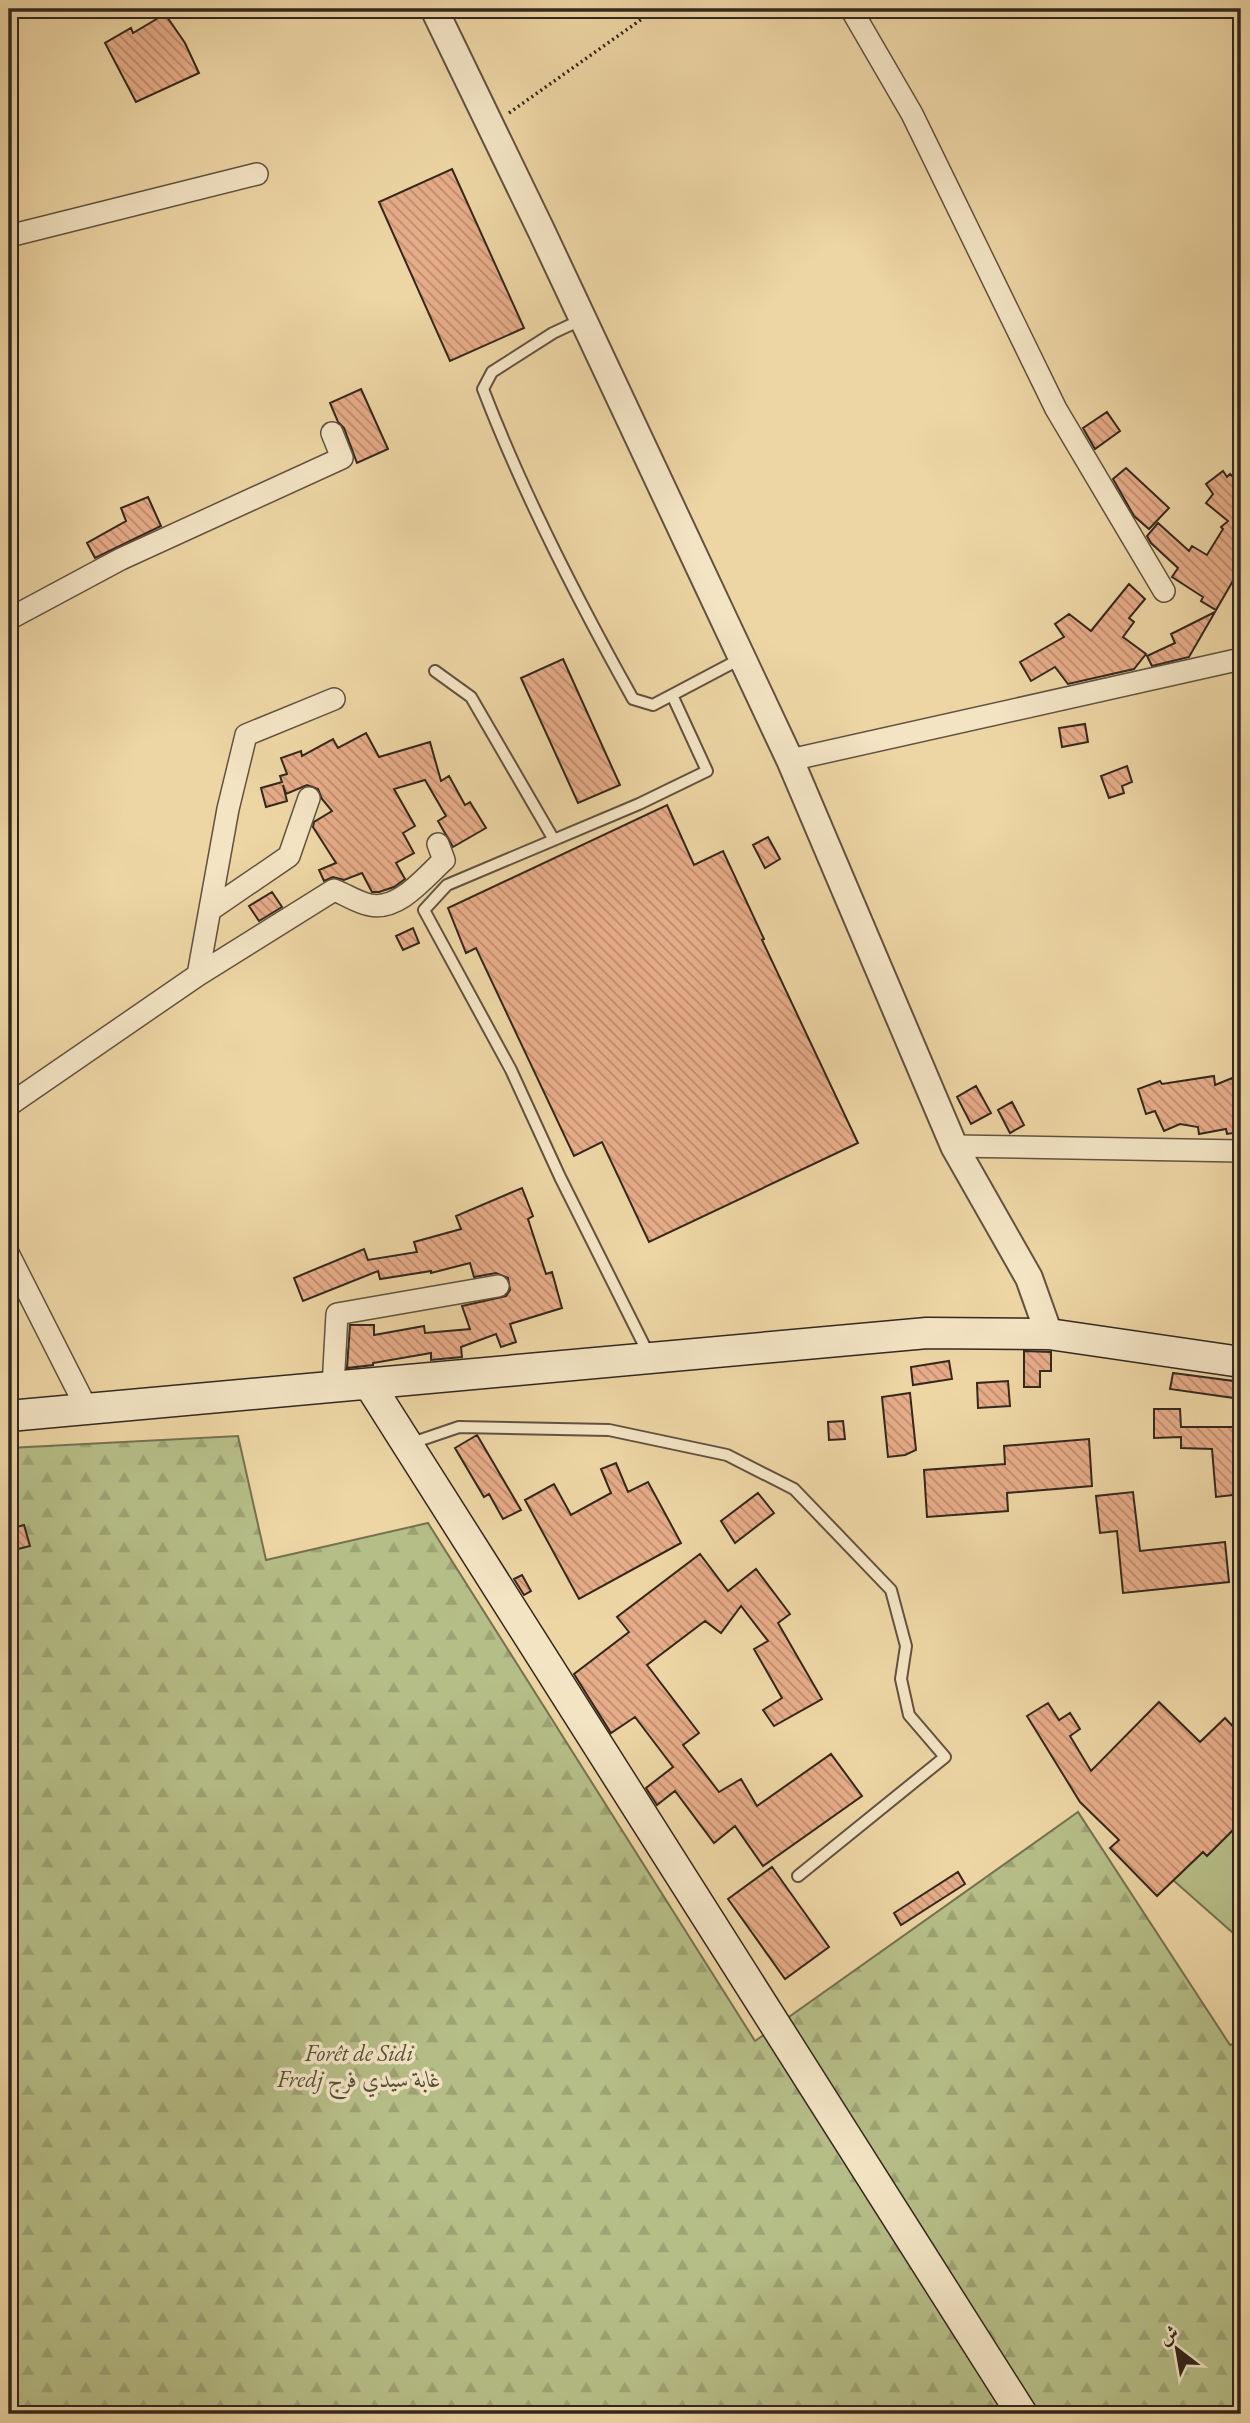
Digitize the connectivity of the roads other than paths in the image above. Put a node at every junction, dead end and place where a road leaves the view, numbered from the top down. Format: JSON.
{"nodes":[{"id":1,"x":434,"y":9,"type":"edge"},
{"id":2,"x":851,"y":9,"type":"edge"},
{"id":3,"x":257,"y":174,"type":"dead end"},
{"id":4,"x":9,"y":236,"type":"edge"},
{"id":5,"x":583,"y":319,"type":"junction"},
{"id":6,"x":332,"y":433,"type":"dead end"},
{"id":7,"x":1164,"y":591,"type":"dead end"},
{"id":8,"x":9,"y":619,"type":"edge"},
{"id":9,"x":742,"y":658,"type":"junction"},
{"id":10,"x":1241,"y":659,"type":"edge"},
{"id":11,"x":435,"y":671,"type":"dead end"},
{"id":12,"x":672,"y":695,"type":"junction"},
{"id":13,"x":334,"y":699,"type":"dead end"},
{"id":14,"x":790,"y":760,"type":"junction"},
{"id":15,"x":309,"y":798,"type":"dead end"},
{"id":16,"x":554,"y":840,"type":"junction"},
{"id":17,"x":438,"y":844,"type":"dead end"},
{"id":18,"x":210,"y":910,"type":"junction"},
{"id":19,"x":198,"y":975,"type":"junction"},
{"id":20,"x":9,"y":1105,"type":"edge"},
{"id":21,"x":954,"y":1146,"type":"junction"},
{"id":22,"x":1241,"y":1151,"type":"edge"},
{"id":23,"x":9,"y":1255,"type":"edge"},
{"id":24,"x":498,"y":1286,"type":"dead end"},
{"id":25,"x":1049,"y":1334,"type":"junction"},
{"id":26,"x":651,"y":1358,"type":"junction"},
{"id":27,"x":1241,"y":1362,"type":"edge"},
{"id":28,"x":369,"y":1384,"type":"junction"},
{"id":29,"x":333,"y":1387,"type":"junction"},
{"id":30,"x":87,"y":1409,"type":"junction"},
{"id":31,"x":9,"y":1416,"type":"edge"},
{"id":32,"x":407,"y":1445,"type":"junction"},
{"id":33,"x":798,"y":1875,"type":"dead end"},
{"id":34,"x":1022,"y":2414,"type":"edge"}],
"edges":[{"from":1,"to":5,"type":"street"},
{"from":2,"to":7,"type":"street"},
{"from":3,"to":4,"type":"street"},
{"from":5,"to":9,"type":"street"},
{"from":5,"to":12,"type":"lane"},
{"from":6,"to":8,"type":"street"},
{"from":9,"to":12,"type":"lane"},
{"from":9,"to":14,"type":"street"},
{"from":10,"to":14,"type":"street"},
{"from":11,"to":16,"type":"lane"},
{"from":12,"to":16,"type":"lane"},
{"from":13,"to":18,"type":"street"},
{"from":14,"to":21,"type":"street"},
{"from":15,"to":18,"type":"street"},
{"from":16,"to":26,"type":"lane"},
{"from":17,"to":19,"type":"street"},
{"from":18,"to":19,"type":"street"},
{"from":19,"to":20,"type":"street"},
{"from":21,"to":22,"type":"street"},
{"from":21,"to":25,"type":"street"},
{"from":23,"to":30,"type":"street"},
{"from":24,"to":29,"type":"street"},
{"from":25,"to":26,"type":"main road"},
{"from":25,"to":27,"type":"main road"},
{"from":26,"to":28,"type":"main road"},
{"from":28,"to":29,"type":"main road"},
{"from":28,"to":32,"type":"main road"},
{"from":29,"to":30,"type":"main road"},
{"from":30,"to":31,"type":"main road"},
{"from":32,"to":33,"type":"lane"},
{"from":32,"to":34,"type":"main road"}]}
